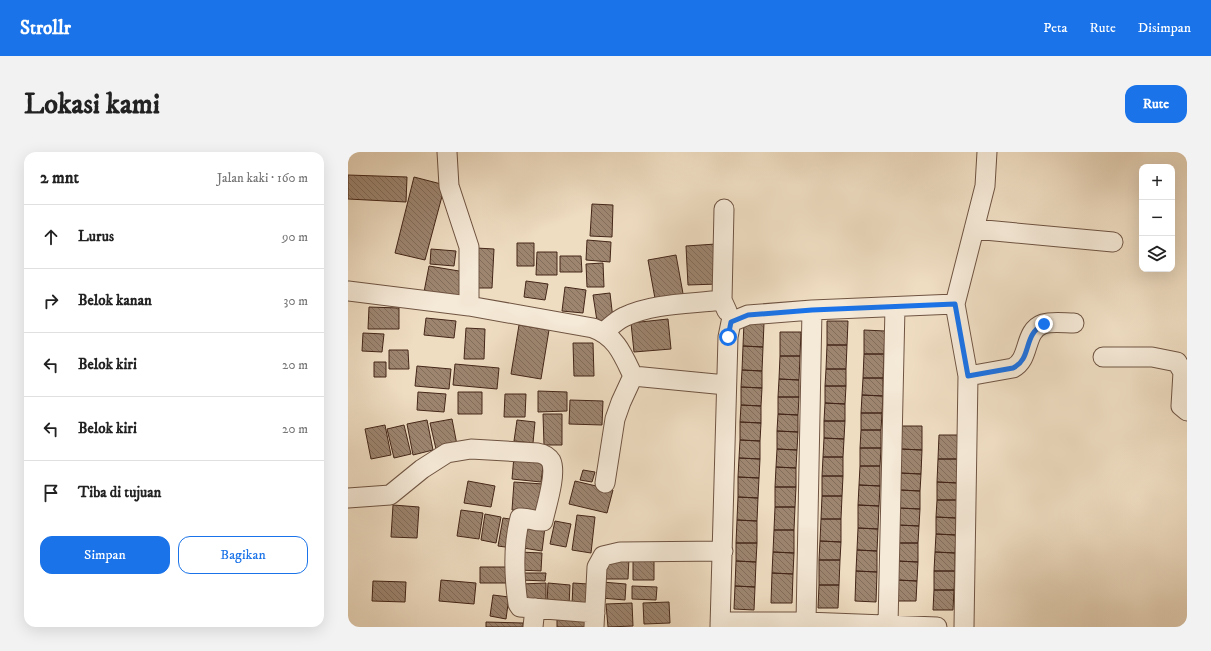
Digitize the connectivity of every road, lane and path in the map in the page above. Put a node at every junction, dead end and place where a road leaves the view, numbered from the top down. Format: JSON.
{"nodes":[{"id":1,"x":447,"y":152,"type":"edge"},
{"id":2,"x":987,"y":152,"type":"edge"},
{"id":3,"x":724,"y":209,"type":"dead end"},
{"id":4,"x":974,"y":229,"type":"junction"},
{"id":5,"x":1113,"y":242,"type":"dead end"},
{"id":6,"x":348,"y":291,"type":"edge"},
{"id":7,"x":722,"y":300,"type":"junction"},
{"id":8,"x":955,"y":304,"type":"junction"},
{"id":9,"x":469,"y":306,"type":"junction"},
{"id":10,"x":895,"y":307,"type":"junction"},
{"id":11,"x":812,"y":310,"type":"junction"},
{"id":12,"x":738,"y":318,"type":"junction"},
{"id":13,"x":1074,"y":323,"type":"dead end"},
{"id":14,"x":604,"y":332,"type":"junction"},
{"id":15,"x":1103,"y":357,"type":"dead end"},
{"id":16,"x":633,"y":376,"type":"junction"},
{"id":17,"x":968,"y":376,"type":"junction"},
{"id":18,"x":726,"y":385,"type":"junction"},
{"id":19,"x":1187,"y":410,"type":"edge"},
{"id":20,"x":604,"y":483,"type":"dead end"},
{"id":21,"x":348,"y":498,"type":"edge"},
{"id":22,"x":723,"y":552,"type":"junction"},
{"id":23,"x":535,"y":608,"type":"junction"},
{"id":24,"x":595,"y":620,"type":"edge"},
{"id":25,"x":806,"y":622,"type":"junction"},
{"id":26,"x":720,"y":624,"type":"edge"},
{"id":27,"x":888,"y":626,"type":"junction"},
{"id":28,"x":533,"y":627,"type":"edge"},
{"id":29,"x":937,"y":627,"type":"edge"},
{"id":30,"x":964,"y":627,"type":"edge"}],
"edges":[{"from":1,"to":9,"type":"street"},
{"from":2,"to":4,"type":"street"},
{"from":3,"to":7,"type":"street"},
{"from":4,"to":5,"type":"street"},
{"from":4,"to":8,"type":"street"},
{"from":6,"to":9,"type":"street"},
{"from":7,"to":12,"type":"street"},
{"from":7,"to":14,"type":"street"},
{"from":8,"to":10,"type":"street"},
{"from":8,"to":17,"type":"street"},
{"from":9,"to":14,"type":"street"},
{"from":10,"to":11,"type":"street"},
{"from":10,"to":27,"type":"street"},
{"from":11,"to":12,"type":"street"},
{"from":11,"to":25,"type":"street"},
{"from":12,"to":18,"type":"street"},
{"from":13,"to":17,"type":"street"},
{"from":14,"to":16,"type":"street"},
{"from":15,"to":19,"type":"street"},
{"from":16,"to":18,"type":"street"},
{"from":16,"to":20,"type":"street"},
{"from":17,"to":30,"type":"street"},
{"from":18,"to":22,"type":"street"},
{"from":21,"to":23,"type":"street"},
{"from":22,"to":24,"type":"street"},
{"from":22,"to":26,"type":"street"},
{"from":23,"to":24,"type":"street"},
{"from":23,"to":28,"type":"street"},
{"from":25,"to":26,"type":"street"},
{"from":25,"to":27,"type":"street"},
{"from":27,"to":29,"type":"street"}]}
